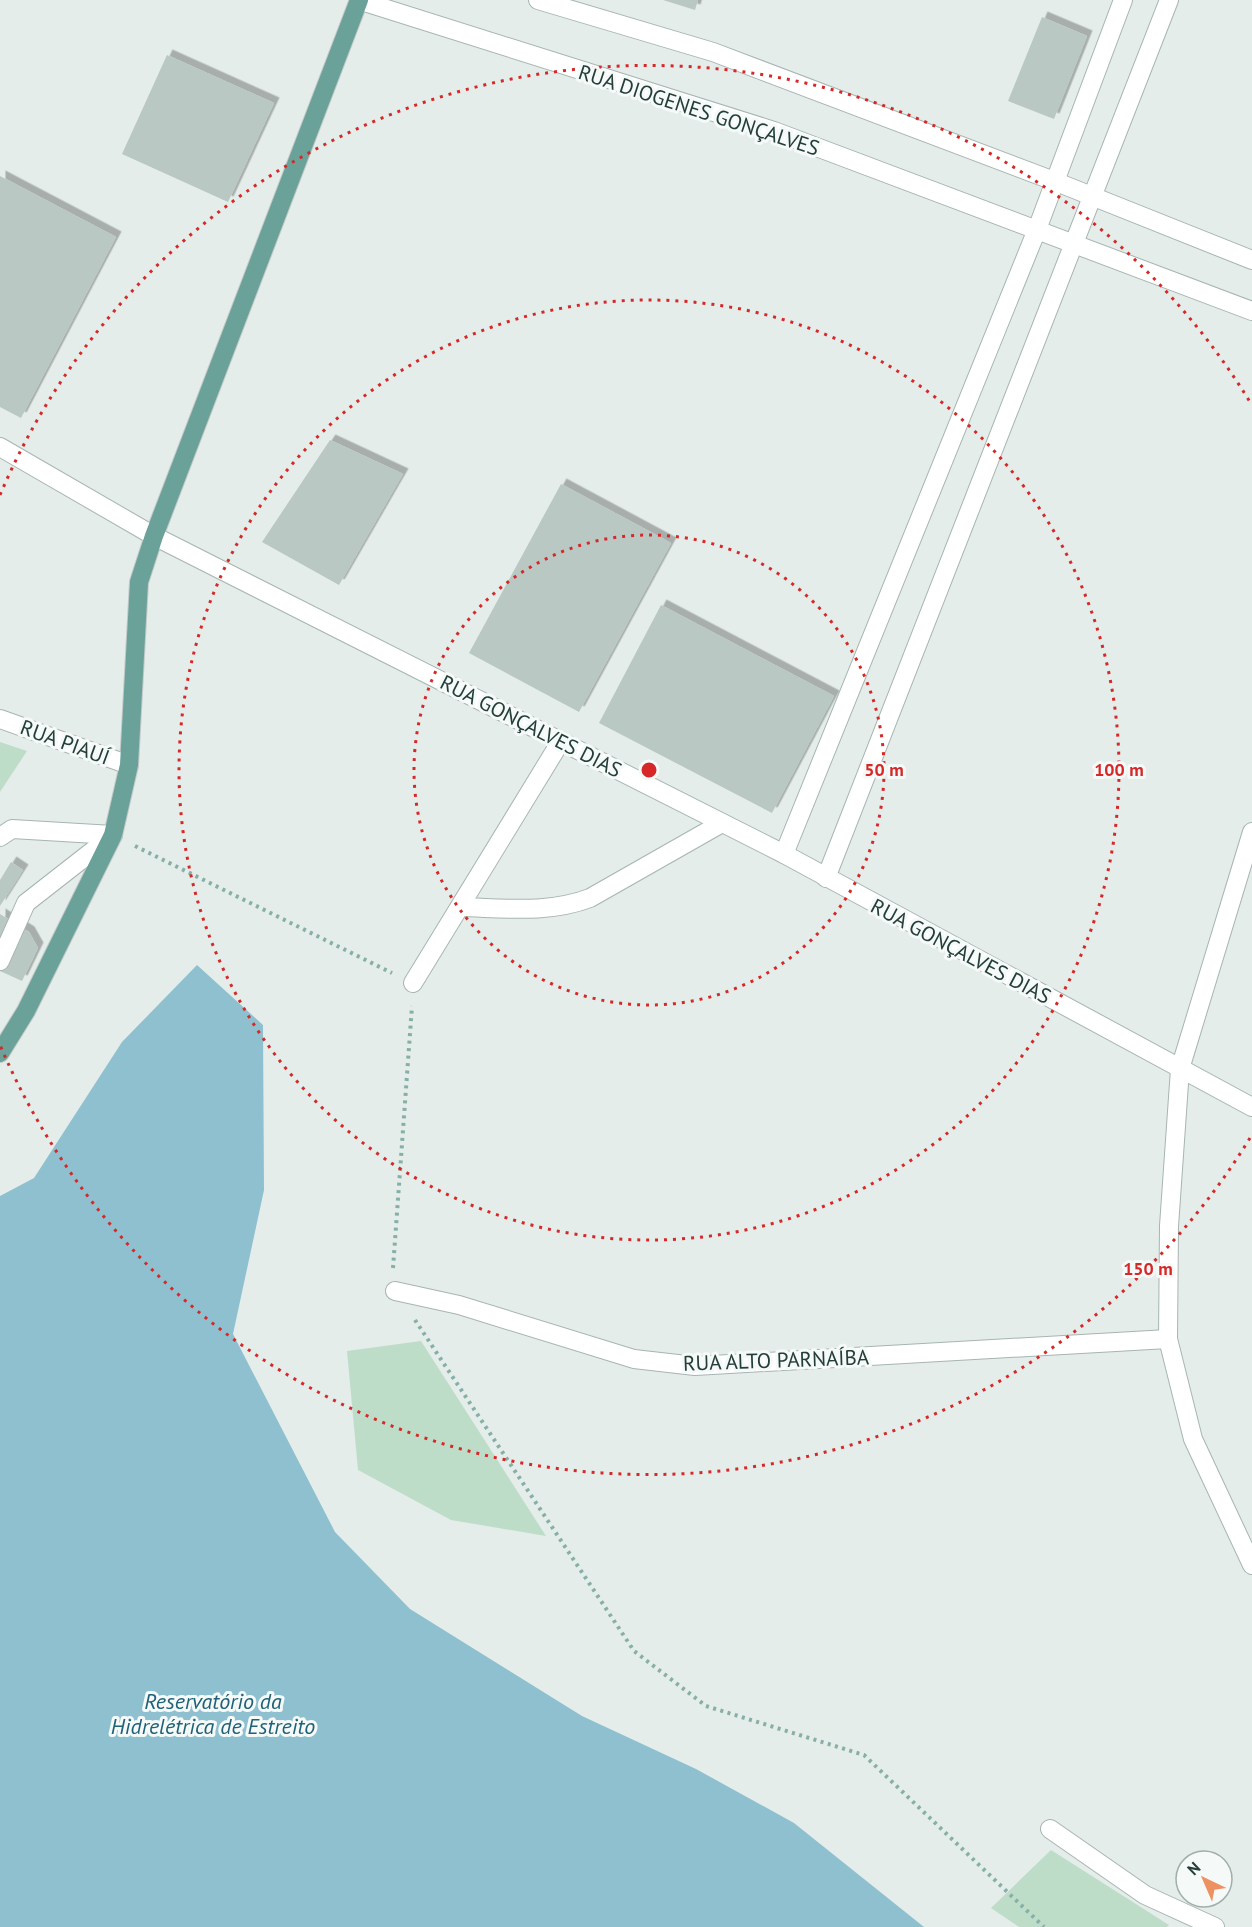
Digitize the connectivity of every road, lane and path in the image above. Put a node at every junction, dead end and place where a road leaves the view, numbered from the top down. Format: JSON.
{"nodes":[{"id":1,"x":359,"y":0,"type":"edge"},
{"id":2,"x":538,"y":0,"type":"edge"},
{"id":3,"x":1123,"y":0,"type":"edge"},
{"id":4,"x":1169,"y":0,"type":"edge"},
{"id":5,"x":1054,"y":181,"type":"junction"},
{"id":6,"x":1093,"y":197,"type":"junction"},
{"id":7,"x":1036,"y":232,"type":"junction"},
{"id":8,"x":1071,"y":245,"type":"junction"},
{"id":9,"x":1252,"y":260,"type":"edge"},
{"id":10,"x":1252,"y":311,"type":"edge"},
{"id":11,"x":0,"y":447,"type":"edge"},
{"id":12,"x":154,"y":536,"type":"junction"},
{"id":13,"x":0,"y":718,"type":"edge"},
{"id":14,"x":561,"y":741,"type":"junction"},
{"id":15,"x":129,"y":765,"type":"junction"},
{"id":16,"x":722,"y":823,"type":"junction"},
{"id":17,"x":1252,"y":832,"type":"edge"},
{"id":18,"x":113,"y":835,"type":"junction"},
{"id":19,"x":0,"y":837,"type":"edge"},
{"id":20,"x":784,"y":854,"type":"junction"},
{"id":21,"x":826,"y":878,"type":"junction"},
{"id":22,"x":460,"y":907,"type":"junction"},
{"id":23,"x":0,"y":962,"type":"edge"},
{"id":24,"x":413,"y":983,"type":"junction"},
{"id":25,"x":0,"y":1053,"type":"edge"},
{"id":26,"x":1180,"y":1069,"type":"junction"},
{"id":27,"x":1252,"y":1107,"type":"edge"},
{"id":28,"x":395,"y":1291,"type":"junction"},
{"id":29,"x":1168,"y":1339,"type":"junction"},
{"id":30,"x":1252,"y":1565,"type":"edge"},
{"id":31,"x":1050,"y":1829,"type":"dead end"},
{"id":32,"x":1044,"y":1927,"type":"edge"},
{"id":33,"x":1215,"y":1927,"type":"edge"}],
"edges":[{"from":1,"to":7,"type":"street","name":"RUA DIOGENES GONÇALVES"},
{"from":1,"to":12,"type":"main road"},
{"from":2,"to":5,"type":"street"},
{"from":3,"to":5,"type":"street"},
{"from":4,"to":6,"type":"street"},
{"from":5,"to":6,"type":"street"},
{"from":5,"to":7,"type":"street"},
{"from":6,"to":8,"type":"street"},
{"from":6,"to":9,"type":"street"},
{"from":7,"to":8,"type":"street","name":"RUA DIOGENES GONÇALVES"},
{"from":7,"to":20,"type":"street"},
{"from":8,"to":10,"type":"street","name":"RUA DIOGENES GONÇALVES"},
{"from":8,"to":21,"type":"street"},
{"from":11,"to":12,"type":"street","name":"RUA GONÇALVES DIAS"},
{"from":12,"to":14,"type":"street","name":"RUA GONÇALVES DIAS"},
{"from":12,"to":15,"type":"main road"},
{"from":13,"to":15,"type":"street","name":"RUA PIAUÍ"},
{"from":14,"to":16,"type":"street","name":"RUA GONÇALVES DIAS"},
{"from":14,"to":22,"type":"street"},
{"from":15,"to":18,"type":"main road"},
{"from":16,"to":20,"type":"street","name":"RUA GONÇALVES DIAS"},
{"from":16,"to":22,"type":"street"},
{"from":17,"to":26,"type":"street"},
{"from":18,"to":19,"type":"street"},
{"from":18,"to":23,"type":"street"},
{"from":18,"to":24,"type":"path"},
{"from":18,"to":25,"type":"main road"},
{"from":20,"to":21,"type":"street","name":"RUA GONÇALVES DIAS"},
{"from":21,"to":26,"type":"street","name":"RUA GONÇALVES DIAS"},
{"from":22,"to":24,"type":"street"},
{"from":24,"to":28,"type":"path"},
{"from":26,"to":27,"type":"street","name":"RUA GONÇALVES DIAS"},
{"from":26,"to":29,"type":"street"},
{"from":28,"to":29,"type":"street","name":"RUA ALTO PARNAÍBA"},
{"from":28,"to":32,"type":"path"},
{"from":29,"to":30,"type":"street"},
{"from":31,"to":33,"type":"street"}]}
